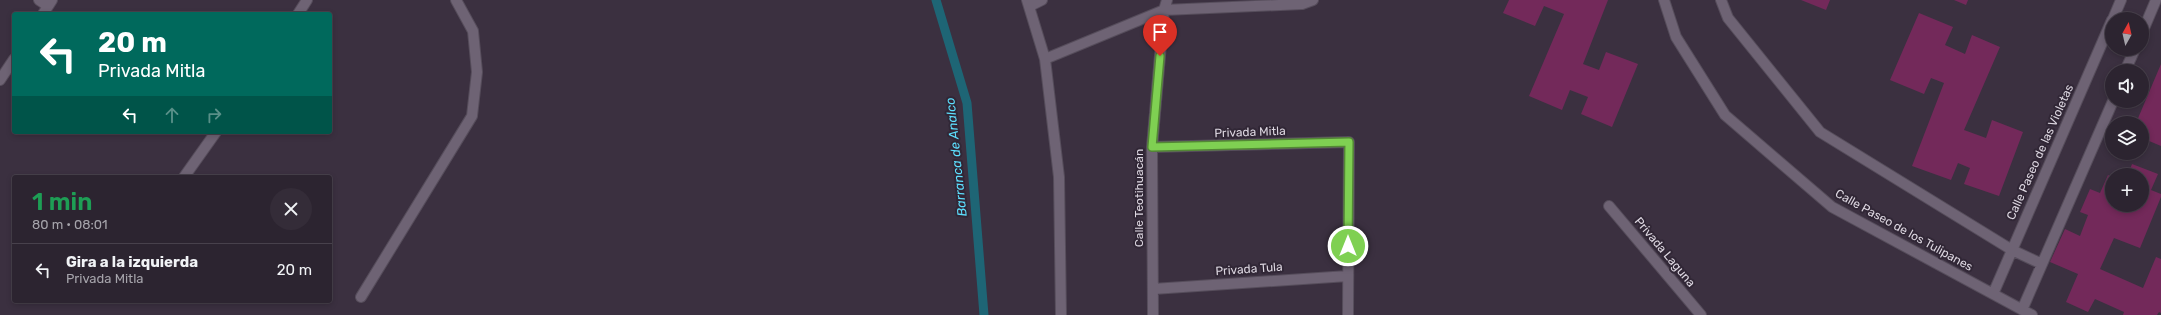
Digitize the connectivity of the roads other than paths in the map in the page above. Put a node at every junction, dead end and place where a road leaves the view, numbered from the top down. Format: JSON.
{"nodes":[{"id":1,"x":39,"y":0,"type":"edge"},
{"id":2,"x":307,"y":0,"type":"edge"},
{"id":3,"x":456,"y":0,"type":"edge"},
{"id":4,"x":1042,"y":0,"type":"edge"},
{"id":5,"x":1313,"y":0,"type":"edge"},
{"id":6,"x":1664,"y":0,"type":"edge"},
{"id":7,"x":1721,"y":0,"type":"edge"},
{"id":8,"x":2121,"y":0,"type":"edge"},
{"id":9,"x":2156,"y":0,"type":"edge"},
{"id":10,"x":1029,"y":3,"type":"edge"},
{"id":11,"x":1166,"y":5,"type":"edge"},
{"id":12,"x":48,"y":7,"type":"edge"},
{"id":13,"x":299,"y":12,"type":"edge"},
{"id":14,"x":2116,"y":12,"type":"edge"},
{"id":15,"x":2149,"y":16,"type":"edge"},
{"id":16,"x":2105,"y":36,"type":"edge"},
{"id":17,"x":1045,"y":59,"type":"junction"},
{"id":18,"x":12,"y":62,"type":"edge"},
{"id":19,"x":0,"y":80,"type":"edge"},
{"id":20,"x":2109,"y":108,"type":"edge"},
{"id":21,"x":215,"y":134,"type":"edge"},
{"id":22,"x":1152,"y":147,"type":"junction"},
{"id":23,"x":185,"y":175,"type":"edge"},
{"id":24,"x":1609,"y":206,"type":"dead end"},
{"id":25,"x":2012,"y":250,"type":"junction"},
{"id":26,"x":2042,"y":264,"type":"junction"},
{"id":27,"x":1348,"y":276,"type":"junction"},
{"id":28,"x":1153,"y":289,"type":"junction"},
{"id":29,"x":1993,"y":294,"type":"junction"},
{"id":30,"x":361,"y":297,"type":"dead end"},
{"id":31,"x":2022,"y":310,"type":"junction"},
{"id":32,"x":1061,"y":315,"type":"edge"},
{"id":33,"x":1152,"y":315,"type":"edge"},
{"id":34,"x":1348,"y":315,"type":"edge"},
{"id":35,"x":1700,"y":315,"type":"edge"},
{"id":36,"x":2032,"y":315,"type":"edge"}],
"edges":[{"from":1,"to":12,"type":"street"},
{"from":2,"to":13,"type":"street"},
{"from":3,"to":30,"type":"street"},
{"from":4,"to":10,"type":"street"},
{"from":5,"to":11,"type":"street"},
{"from":6,"to":29,"type":"street","name":"Calle Paseo de los Tulipanes"},
{"from":7,"to":25,"type":"street"},
{"from":8,"to":14,"type":"street","name":"Calle Paseo de las Violetas"},
{"from":9,"to":15,"type":"street"},
{"from":10,"to":17,"type":"street"},
{"from":11,"to":17,"type":"street"},
{"from":11,"to":22,"type":"street","name":"Calle Teotihuacán"},
{"from":16,"to":25,"type":"street","name":"Calle Paseo de las Violetas"},
{"from":17,"to":32,"type":"street"},
{"from":18,"to":19,"type":"street"},
{"from":20,"to":26,"type":"street"},
{"from":21,"to":23,"type":"street"},
{"from":22,"to":27,"type":"street","name":"Privada Mitla"},
{"from":22,"to":28,"type":"street","name":"Calle Teotihuacán"},
{"from":24,"to":35,"type":"street","name":"Privada Laguna"},
{"from":25,"to":26,"type":"street"},
{"from":25,"to":29,"type":"street","name":"Calle Paseo de las Violetas"},
{"from":26,"to":31,"type":"street"},
{"from":27,"to":28,"type":"street","name":"Privada Tula"},
{"from":27,"to":34,"type":"street"},
{"from":28,"to":33,"type":"street","name":"Calle Teotihuacán"},
{"from":29,"to":31,"type":"street","name":"Calle Paseo de los Tulipanes"},
{"from":31,"to":36,"type":"street","name":"Calle Paseo de los Tulipanes"}]}
